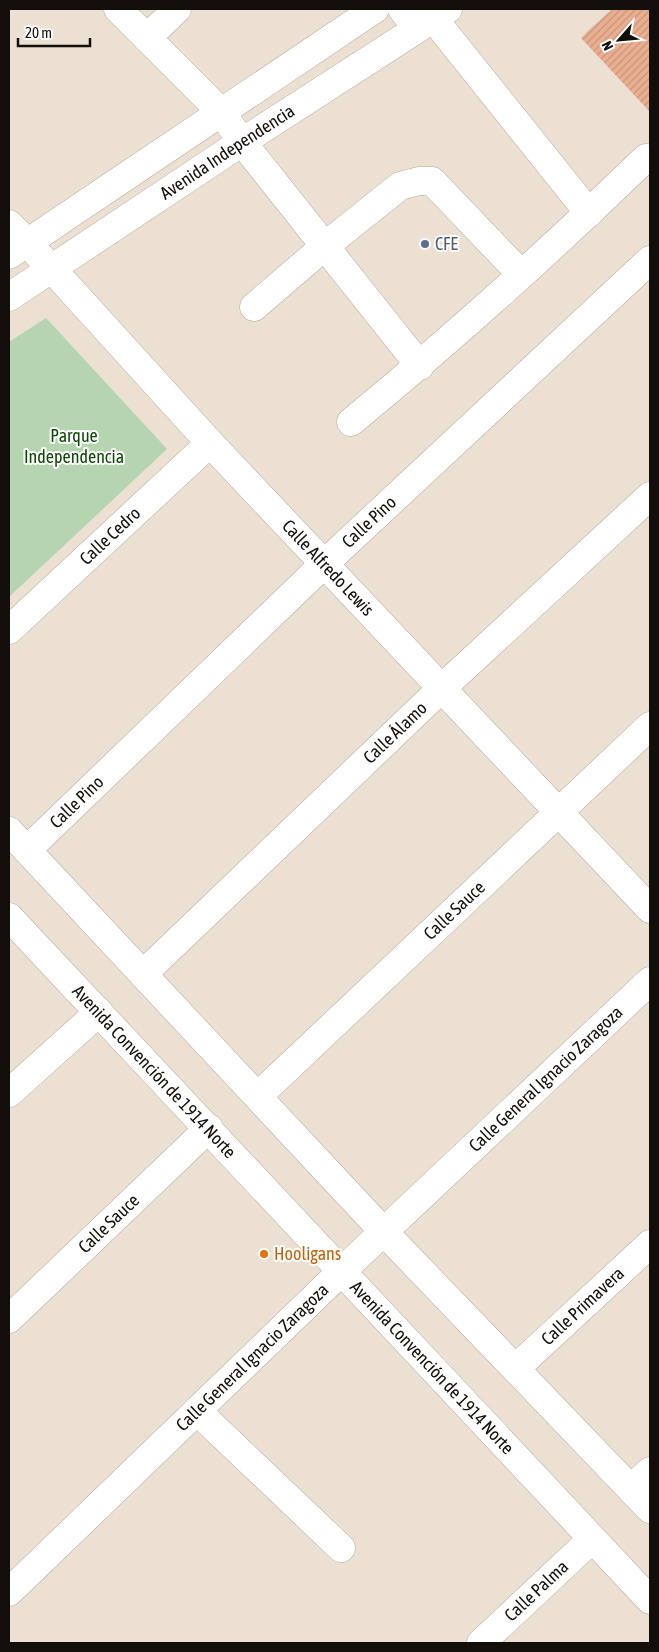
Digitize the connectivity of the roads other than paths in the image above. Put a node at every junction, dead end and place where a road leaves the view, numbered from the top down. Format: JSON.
{"nodes":[{"id":1,"x":118,"y":9,"type":"edge"},
{"id":2,"x":177,"y":9,"type":"edge"},
{"id":3,"x":375,"y":9,"type":"edge"},
{"id":4,"x":425,"y":16,"type":"edge"},
{"id":5,"x":147,"y":38,"type":"junction"},
{"id":6,"x":221,"y":112,"type":"junction"},
{"id":7,"x":242,"y":142,"type":"junction"},
{"id":8,"x":646,"y":158,"type":"dead end"},
{"id":9,"x":589,"y":213,"type":"junction"},
{"id":10,"x":9,"y":224,"type":"edge"},
{"id":11,"x":325,"y":246,"type":"junction"},
{"id":12,"x":18,"y":249,"type":"edge"},
{"id":13,"x":650,"y":260,"type":"edge"},
{"id":14,"x":51,"y":268,"type":"junction"},
{"id":15,"x":521,"y":274,"type":"junction"},
{"id":16,"x":9,"y":297,"type":"edge"},
{"id":17,"x":254,"y":307,"type":"dead end"},
{"id":18,"x":420,"y":366,"type":"junction"},
{"id":19,"x":351,"y":422,"type":"dead end"},
{"id":20,"x":210,"y":443,"type":"junction"},
{"id":21,"x":650,"y":496,"type":"edge"},
{"id":22,"x":324,"y":564,"type":"junction"},
{"id":23,"x":9,"y":630,"type":"edge"},
{"id":24,"x":442,"y":688,"type":"junction"},
{"id":25,"x":650,"y":726,"type":"edge"},
{"id":26,"x":559,"y":811,"type":"junction"},
{"id":27,"x":18,"y":841,"type":"edge"},
{"id":28,"x":650,"y":909,"type":"edge"},
{"id":29,"x":9,"y":916,"type":"edge"},
{"id":30,"x":143,"y":974,"type":"junction"},
{"id":31,"x":650,"y":981,"type":"edge"},
{"id":32,"x":99,"y":1012,"type":"junction"},
{"id":33,"x":9,"y":1094,"type":"edge"},
{"id":34,"x":258,"y":1096,"type":"junction"},
{"id":35,"x":209,"y":1128,"type":"junction"},
{"id":36,"x":384,"y":1232,"type":"junction"},
{"id":37,"x":650,"y":1244,"type":"edge"},
{"id":38,"x":342,"y":1271,"type":"junction"},
{"id":39,"x":9,"y":1319,"type":"edge"},
{"id":40,"x":516,"y":1368,"type":"junction"},
{"id":41,"x":197,"y":1411,"type":"junction"},
{"id":42,"x":641,"y":1480,"type":"edge"},
{"id":43,"x":650,"y":1509,"type":"edge"},
{"id":44,"x":592,"y":1539,"type":"junction"},
{"id":45,"x":341,"y":1548,"type":"dead end"},
{"id":46,"x":9,"y":1592,"type":"edge"},
{"id":47,"x":650,"y":1600,"type":"edge"},
{"id":48,"x":481,"y":1643,"type":"edge"}],
"edges":[{"from":1,"to":5,"type":"street"},
{"from":2,"to":5,"type":"street"},
{"from":3,"to":6,"type":"street","name":"Avenida Independencia"},
{"from":4,"to":7,"type":"street","name":"Avenida Independencia"},
{"from":4,"to":9,"type":"street"},
{"from":5,"to":6,"type":"street"},
{"from":6,"to":7,"type":"street"},
{"from":6,"to":12,"type":"street","name":"Avenida Independencia"},
{"from":7,"to":11,"type":"street"},
{"from":7,"to":14,"type":"street","name":"Avenida Independencia"},
{"from":8,"to":9,"type":"street"},
{"from":9,"to":15,"type":"street"},
{"from":10,"to":12,"type":"street","name":"Calle Alfredo Lewis"},
{"from":11,"to":15,"type":"street"},
{"from":11,"to":17,"type":"street"},
{"from":11,"to":18,"type":"street"},
{"from":12,"to":14,"type":"street","name":"Calle Alfredo Lewis"},
{"from":13,"to":22,"type":"street","name":"Calle Pino"},
{"from":14,"to":16,"type":"street","name":"Avenida Independencia"},
{"from":14,"to":20,"type":"street","name":"Calle Alfredo Lewis"},
{"from":15,"to":18,"type":"street"},
{"from":18,"to":19,"type":"street"},
{"from":20,"to":22,"type":"street","name":"Calle Alfredo Lewis"},
{"from":20,"to":23,"type":"street","name":"Calle Cedro"},
{"from":21,"to":24,"type":"street","name":"Calle Álamo"},
{"from":22,"to":24,"type":"street","name":"Calle Alfredo Lewis"},
{"from":22,"to":27,"type":"street","name":"Calle Pino"},
{"from":24,"to":26,"type":"street","name":"Calle Alfredo Lewis"},
{"from":24,"to":30,"type":"street","name":"Calle Álamo"},
{"from":25,"to":26,"type":"street","name":"Calle Sauce"},
{"from":26,"to":28,"type":"street","name":"Calle Alfredo Lewis"},
{"from":26,"to":34,"type":"street","name":"Calle Sauce"},
{"from":27,"to":30,"type":"street"},
{"from":29,"to":32,"type":"street","name":"Avenida Convención de 1914 Norte"},
{"from":30,"to":34,"type":"street"},
{"from":31,"to":36,"type":"street","name":"Calle General Ignacio Zaragoza"},
{"from":32,"to":33,"type":"street"},
{"from":32,"to":35,"type":"street","name":"Avenida Convención de 1914 Norte"},
{"from":34,"to":36,"type":"street"},
{"from":35,"to":38,"type":"street","name":"Avenida Convención de 1914 Norte"},
{"from":35,"to":39,"type":"street","name":"Calle Sauce"},
{"from":36,"to":38,"type":"street","name":"Calle General Ignacio Zaragoza"},
{"from":36,"to":40,"type":"street"},
{"from":37,"to":40,"type":"street","name":"Calle Primavera"},
{"from":38,"to":41,"type":"street","name":"Calle General Ignacio Zaragoza"},
{"from":38,"to":44,"type":"street","name":"Avenida Convención de 1914 Norte"},
{"from":40,"to":42,"type":"street"},
{"from":41,"to":45,"type":"street"},
{"from":41,"to":46,"type":"street","name":"Calle General Ignacio Zaragoza"},
{"from":42,"to":43,"type":"street"},
{"from":44,"to":47,"type":"street","name":"Avenida Convención de 1914 Norte"},
{"from":44,"to":48,"type":"street","name":"Calle Palma"}]}
